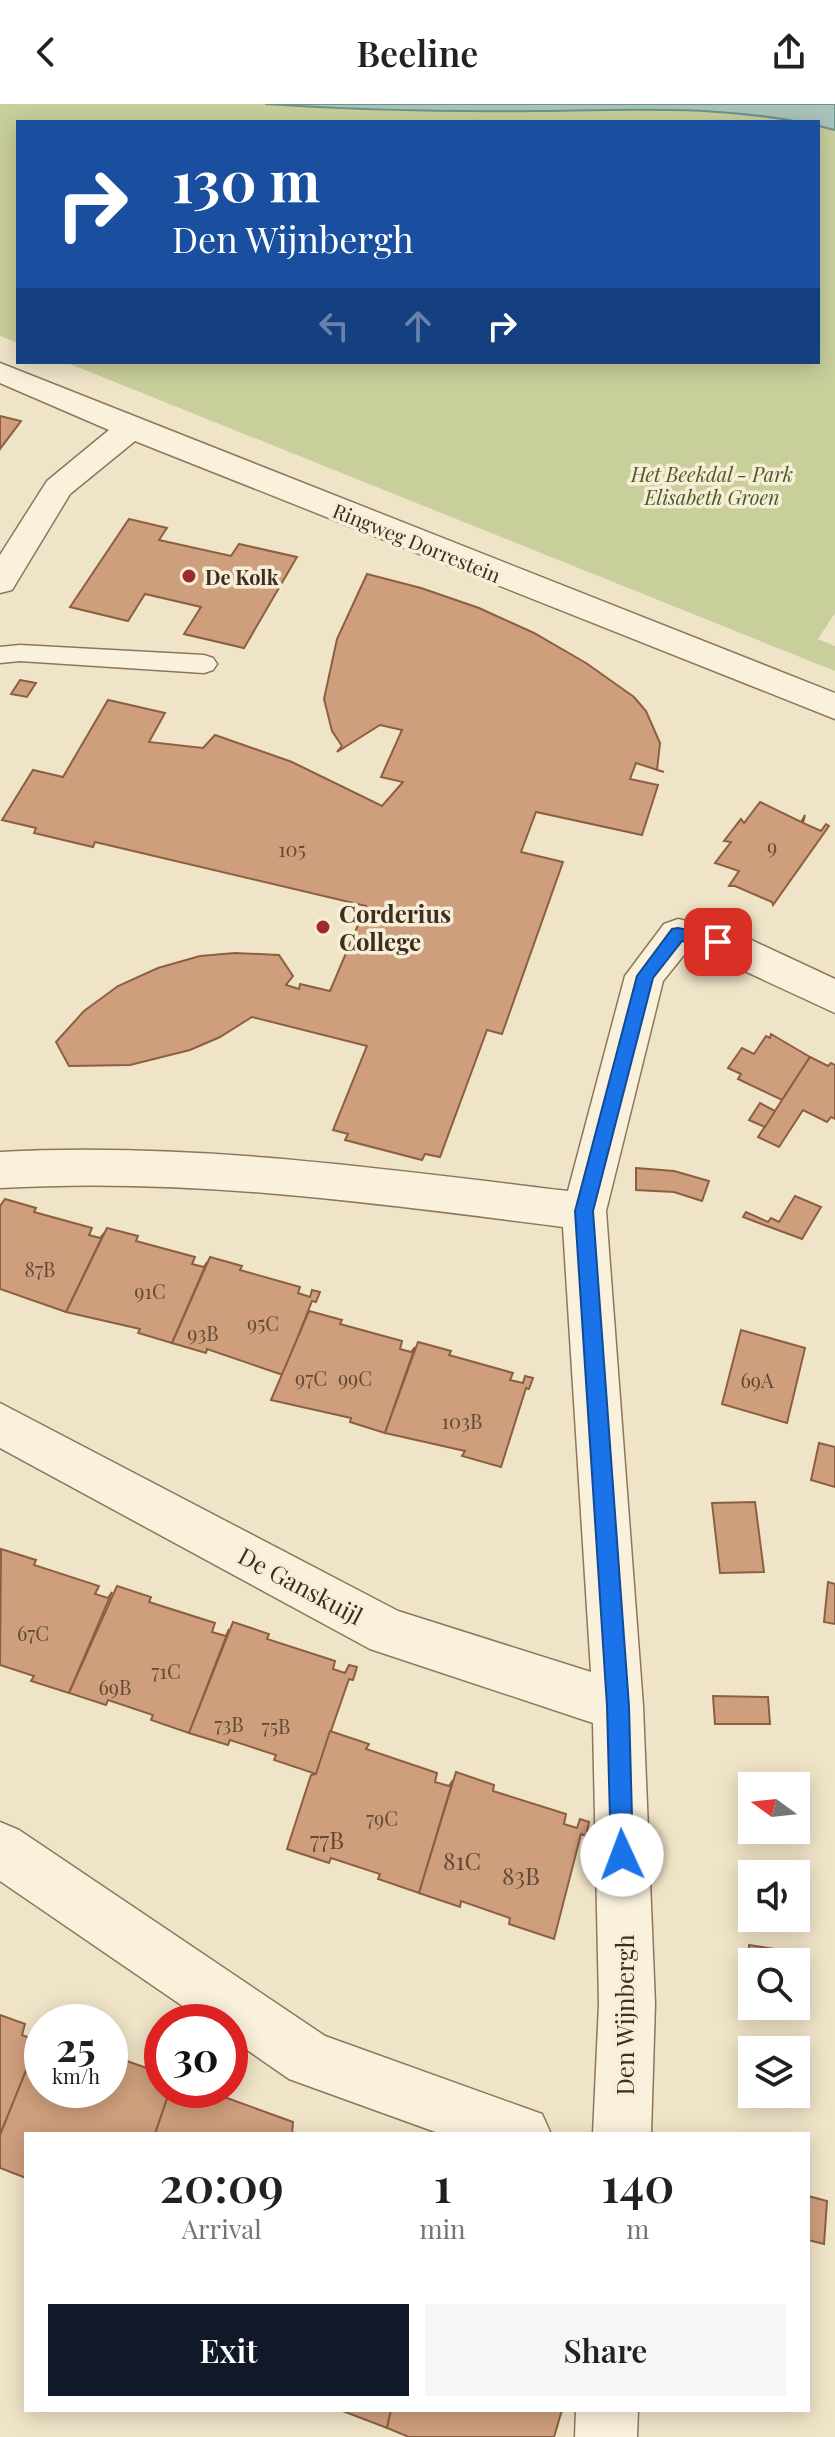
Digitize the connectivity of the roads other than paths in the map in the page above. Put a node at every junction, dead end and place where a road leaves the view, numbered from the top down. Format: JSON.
{"nodes":[{"id":1,"x":0,"y":372,"type":"edge"},
{"id":2,"x":131,"y":428,"type":"junction"},
{"id":3,"x":0,"y":582,"type":"edge"},
{"id":4,"x":0,"y":655,"type":"edge"},
{"id":5,"x":204,"y":664,"type":"dead end"},
{"id":6,"x":835,"y":707,"type":"edge"},
{"id":7,"x":835,"y":997,"type":"edge"},
{"id":8,"x":0,"y":1170,"type":"edge"},
{"id":9,"x":584,"y":1211,"type":"junction"},
{"id":10,"x":0,"y":1424,"type":"edge"},
{"id":11,"x":618,"y":1706,"type":"junction"},
{"id":12,"x":0,"y":1849,"type":"edge"},
{"id":13,"x":516,"y":2132,"type":"edge"},
{"id":14,"x":622,"y":2132,"type":"edge"},
{"id":15,"x":607,"y":2412,"type":"edge"},
{"id":16,"x":606,"y":2437,"type":"edge"}],
"edges":[{"from":1,"to":2,"type":"street","name":"Ringweg Dorrestein"},
{"from":2,"to":3,"type":"street"},
{"from":2,"to":6,"type":"street","name":"Ringweg Dorrestein"},
{"from":4,"to":5,"type":"lane"},
{"from":7,"to":9,"type":"street","name":"Den Wijnbergh"},
{"from":8,"to":9,"type":"street"},
{"from":9,"to":11,"type":"street","name":"Den Wijnbergh"},
{"from":10,"to":11,"type":"street","name":"De Ganskuijl"},
{"from":11,"to":14,"type":"street","name":"Den Wijnbergh"},
{"from":12,"to":13,"type":"street"},
{"from":15,"to":16,"type":"street"}]}
